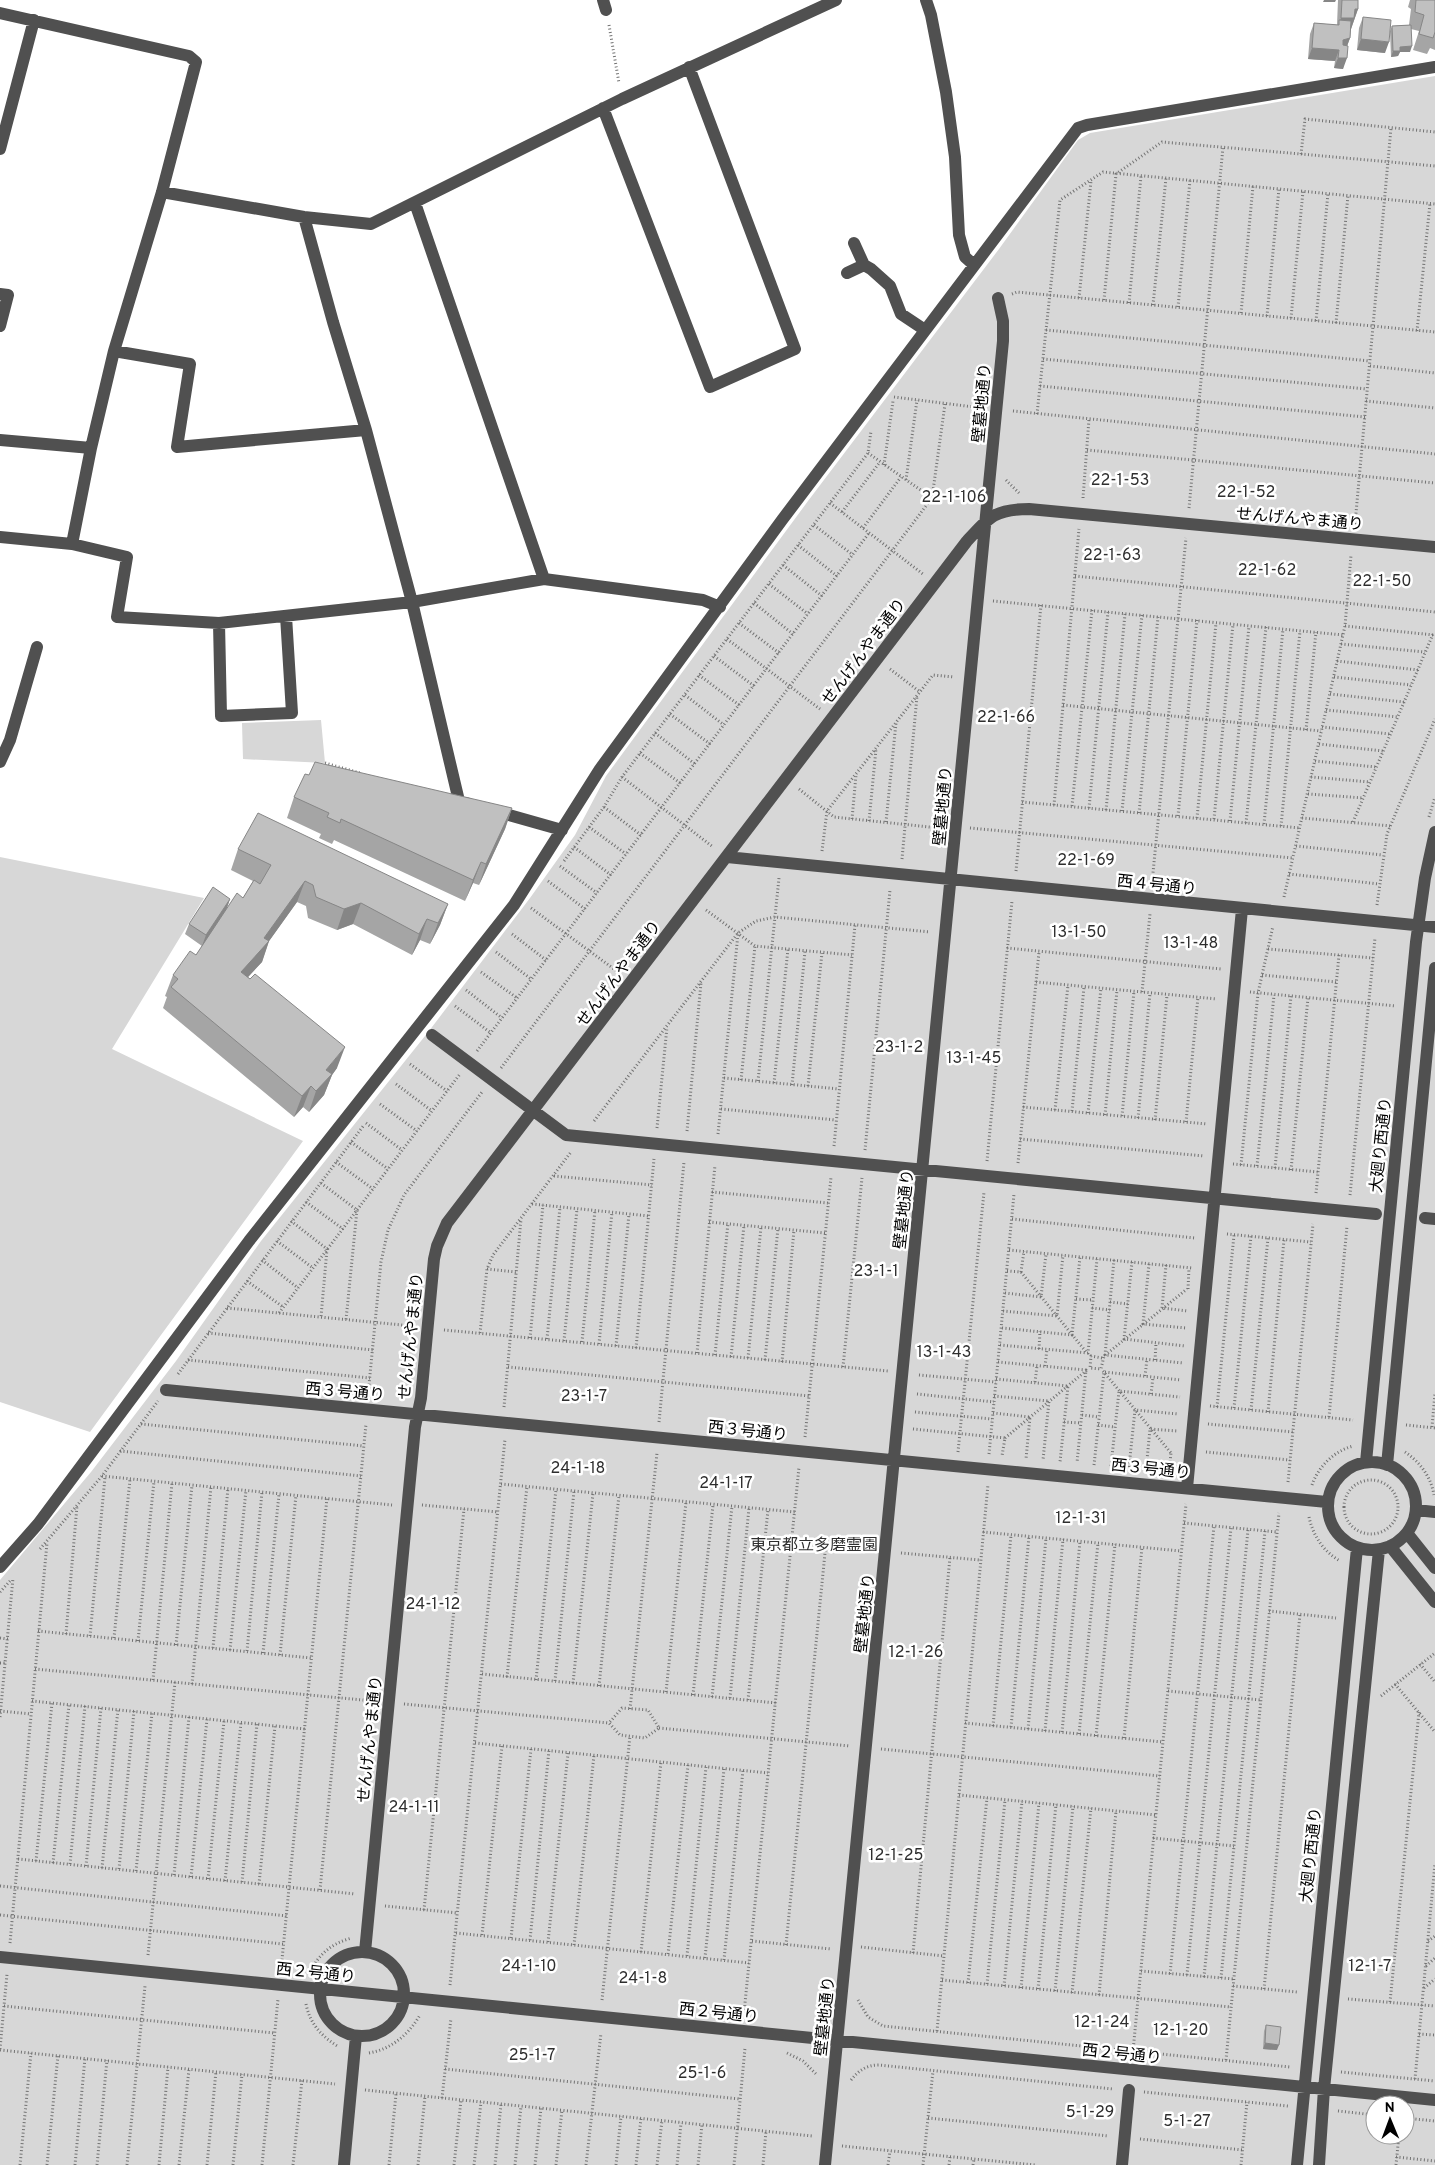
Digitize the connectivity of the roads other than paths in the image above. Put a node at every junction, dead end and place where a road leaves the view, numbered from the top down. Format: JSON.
{"nodes":[{"id":1,"x":836,"y":0,"type":"edge"},
{"id":2,"x":926,"y":0,"type":"edge"},
{"id":3,"x":0,"y":13,"type":"edge"},
{"id":4,"x":34,"y":20,"type":"junction"},
{"id":5,"x":689,"y":67,"type":"junction"},
{"id":6,"x":1435,"y":67,"type":"edge"},
{"id":7,"x":603,"y":108,"type":"junction"},
{"id":8,"x":0,"y":149,"type":"edge"},
{"id":9,"x":162,"y":192,"type":"junction"},
{"id":10,"x":415,"y":203,"type":"junction"},
{"id":11,"x":304,"y":217,"type":"junction"},
{"id":12,"x":854,"y":243,"type":"dead end"},
{"id":13,"x":864,"y":265,"type":"junction"},
{"id":14,"x":974,"y":266,"type":"junction"},
{"id":15,"x":847,"y":273,"type":"dead end"},
{"id":16,"x":0,"y":294,"type":"edge"},
{"id":17,"x":998,"y":298,"type":"road end"},
{"id":18,"x":0,"y":326,"type":"edge"},
{"id":19,"x":925,"y":330,"type":"junction"},
{"id":20,"x":114,"y":351,"type":"junction"},
{"id":21,"x":366,"y":430,"type":"junction"},
{"id":22,"x":0,"y":440,"type":"edge"},
{"id":23,"x":91,"y":448,"type":"junction"},
{"id":24,"x":986,"y":520,"type":"junction"},
{"id":25,"x":0,"y":537,"type":"edge"},
{"id":26,"x":72,"y":544,"type":"junction"},
{"id":27,"x":1435,"y":548,"type":"edge"},
{"id":28,"x":544,"y":579,"type":"junction"},
{"id":29,"x":412,"y":602,"type":"junction"},
{"id":30,"x":720,"y":607,"type":"junction"},
{"id":31,"x":286,"y":616,"type":"junction"},
{"id":32,"x":219,"y":623,"type":"junction"},
{"id":33,"x":37,"y":647,"type":"dead end"},
{"id":34,"x":0,"y":762,"type":"edge"},
{"id":35,"x":562,"y":830,"type":"junction"},
{"id":36,"x":1435,"y":832,"type":"edge"},
{"id":37,"x":727,"y":857,"type":"junction"},
{"id":38,"x":952,"y":880,"type":"junction"},
{"id":39,"x":1242,"y":909,"type":"junction"},
{"id":40,"x":1418,"y":926,"type":"junction"},
{"id":41,"x":1435,"y":927,"type":"edge"},
{"id":42,"x":1435,"y":968,"type":"edge"},
{"id":43,"x":432,"y":1035,"type":"dead end"},
{"id":44,"x":533,"y":1110,"type":"junction"},
{"id":45,"x":1395,"y":1159,"type":"junction"},
{"id":46,"x":1417,"y":1161,"type":"junction"},
{"id":47,"x":923,"y":1170,"type":"junction"},
{"id":48,"x":1214,"y":1198,"type":"junction"},
{"id":49,"x":1376,"y":1214,"type":"dead end"},
{"id":50,"x":166,"y":1390,"type":"road end"},
{"id":51,"x":418,"y":1414,"type":"junction"},
{"id":52,"x":895,"y":1460,"type":"junction"},
{"id":53,"x":1366,"y":1462,"type":"junction"},
{"id":54,"x":1387,"y":1465,"type":"junction"},
{"id":55,"x":1187,"y":1488,"type":"junction"},
{"id":56,"x":1327,"y":1502,"type":"junction"},
{"id":57,"x":1416,"y":1510,"type":"junction"},
{"id":58,"x":1435,"y":1512,"type":"edge"},
{"id":59,"x":1407,"y":1534,"type":"junction"},
{"id":60,"x":1357,"y":1548,"type":"junction"},
{"id":61,"x":1384,"y":1548,"type":"junction"},
{"id":62,"x":0,"y":1567,"type":"edge"},
{"id":63,"x":1435,"y":1568,"type":"edge"},
{"id":64,"x":1435,"y":1602,"type":"edge"},
{"id":65,"x":1339,"y":1723,"type":"junction"},
{"id":66,"x":1361,"y":1725,"type":"junction"},
{"id":67,"x":1324,"y":1877,"type":"junction"},
{"id":68,"x":1346,"y":1880,"type":"junction"},
{"id":69,"x":365,"y":1952,"type":"junction"},
{"id":70,"x":4,"y":1958,"type":"edge"},
{"id":71,"x":320,"y":1989,"type":"junction"},
{"id":72,"x":404,"y":1997,"type":"junction"},
{"id":73,"x":356,"y":2036,"type":"junction"},
{"id":74,"x":838,"y":2041,"type":"junction"},
{"id":75,"x":1303,"y":2087,"type":"junction"},
{"id":76,"x":1324,"y":2089,"type":"junction"},
{"id":77,"x":1130,"y":2090,"type":"road end"},
{"id":78,"x":1435,"y":2100,"type":"edge"},
{"id":79,"x":344,"y":2165,"type":"edge"},
{"id":80,"x":826,"y":2165,"type":"edge"},
{"id":81,"x":1122,"y":2165,"type":"edge"},
{"id":82,"x":1297,"y":2165,"type":"edge"},
{"id":83,"x":1318,"y":2165,"type":"edge"}],
"edges":[{"from":1,"to":5,"type":"street"},
{"from":2,"to":14,"type":"street"},
{"from":3,"to":4,"type":"street"},
{"from":4,"to":8,"type":"street"},
{"from":4,"to":9,"type":"street"},
{"from":5,"to":7,"type":"street"},
{"from":5,"to":7,"type":"street"},
{"from":6,"to":14,"type":"street"},
{"from":7,"to":10,"type":"street"},
{"from":9,"to":11,"type":"street"},
{"from":9,"to":20,"type":"street"},
{"from":10,"to":11,"type":"street"},
{"from":10,"to":28,"type":"street"},
{"from":11,"to":21,"type":"street"},
{"from":12,"to":13,"type":"street"},
{"from":13,"to":15,"type":"street"},
{"from":13,"to":19,"type":"street"},
{"from":14,"to":19,"type":"street"},
{"from":16,"to":18,"type":"street"},
{"from":17,"to":24,"type":"street","name":"壁墓地通り"},
{"from":19,"to":30,"type":"street"},
{"from":20,"to":21,"type":"street"},
{"from":20,"to":23,"type":"street"},
{"from":21,"to":29,"type":"street"},
{"from":22,"to":23,"type":"street"},
{"from":23,"to":26,"type":"street"},
{"from":24,"to":27,"type":"street","name":"せんげんやま通り"},
{"from":24,"to":37,"type":"street","name":"せんげんやま通り"},
{"from":24,"to":38,"type":"street","name":"壁墓地通り"},
{"from":25,"to":26,"type":"street"},
{"from":26,"to":32,"type":"street"},
{"from":28,"to":29,"type":"street"},
{"from":28,"to":30,"type":"street"},
{"from":29,"to":31,"type":"street"},
{"from":29,"to":35,"type":"street"},
{"from":30,"to":35,"type":"street"},
{"from":31,"to":32,"type":"street"},
{"from":31,"to":32,"type":"street"},
{"from":33,"to":34,"type":"street"},
{"from":35,"to":62,"type":"street"},
{"from":36,"to":40,"type":"street","name":"大廻り西通り"},
{"from":37,"to":38,"type":"street","name":"西４号通り"},
{"from":37,"to":44,"type":"street","name":"せんげんやま通り"},
{"from":38,"to":39,"type":"street","name":"西４号通り"},
{"from":38,"to":47,"type":"street","name":"壁墓地通り"},
{"from":39,"to":40,"type":"street","name":"西４号通り"},
{"from":39,"to":48,"type":"street"},
{"from":40,"to":41,"type":"street","name":"西４号通り"},
{"from":40,"to":45,"type":"street","name":"大廻り西通り"},
{"from":42,"to":46,"type":"street"},
{"from":43,"to":44,"type":"street"},
{"from":44,"to":47,"type":"street"},
{"from":44,"to":51,"type":"street","name":"せんげんやま通り"},
{"from":45,"to":46,"type":"street"},
{"from":45,"to":53,"type":"street","name":"大廻り西通り"},
{"from":46,"to":54,"type":"street"},
{"from":47,"to":48,"type":"street"},
{"from":47,"to":52,"type":"street","name":"壁墓地通り"},
{"from":48,"to":49,"type":"street"},
{"from":48,"to":55,"type":"street"},
{"from":50,"to":51,"type":"street","name":"西３号通り"},
{"from":51,"to":52,"type":"street","name":"西３号通り"},
{"from":51,"to":69,"type":"street","name":"せんげんやま通り"},
{"from":52,"to":55,"type":"street","name":"西３号通り"},
{"from":52,"to":74,"type":"street","name":"壁墓地通り"},
{"from":53,"to":54,"type":"street"},
{"from":53,"to":56,"type":"street"},
{"from":54,"to":57,"type":"street"},
{"from":55,"to":56,"type":"street","name":"西３号通り"},
{"from":56,"to":60,"type":"street"},
{"from":57,"to":58,"type":"street"},
{"from":57,"to":59,"type":"street"},
{"from":59,"to":61,"type":"street"},
{"from":59,"to":63,"type":"street"},
{"from":60,"to":61,"type":"street"},
{"from":60,"to":65,"type":"street","name":"大廻り西通り"},
{"from":61,"to":64,"type":"street"},
{"from":61,"to":66,"type":"street"},
{"from":65,"to":66,"type":"street"},
{"from":65,"to":67,"type":"street","name":"大廻り西通り"},
{"from":66,"to":68,"type":"street"},
{"from":67,"to":68,"type":"street"},
{"from":67,"to":75,"type":"street","name":"大廻り西通り"},
{"from":68,"to":76,"type":"street"},
{"from":69,"to":71,"type":"street"},
{"from":69,"to":72,"type":"street"},
{"from":70,"to":71,"type":"street","name":"西２号通り"},
{"from":71,"to":72,"type":"street","name":"西２号通り"},
{"from":71,"to":73,"type":"street"},
{"from":72,"to":73,"type":"street"},
{"from":72,"to":74,"type":"street","name":"西２号通り"},
{"from":73,"to":79,"type":"street"},
{"from":74,"to":75,"type":"street","name":"西２号通り"},
{"from":74,"to":80,"type":"street","name":"壁墓地通り"},
{"from":75,"to":76,"type":"street","name":"西２号通り"},
{"from":75,"to":82,"type":"street","name":"大廻り西通り"},
{"from":76,"to":78,"type":"street","name":"西２号通り"},
{"from":76,"to":83,"type":"street"},
{"from":77,"to":81,"type":"street"}]}
